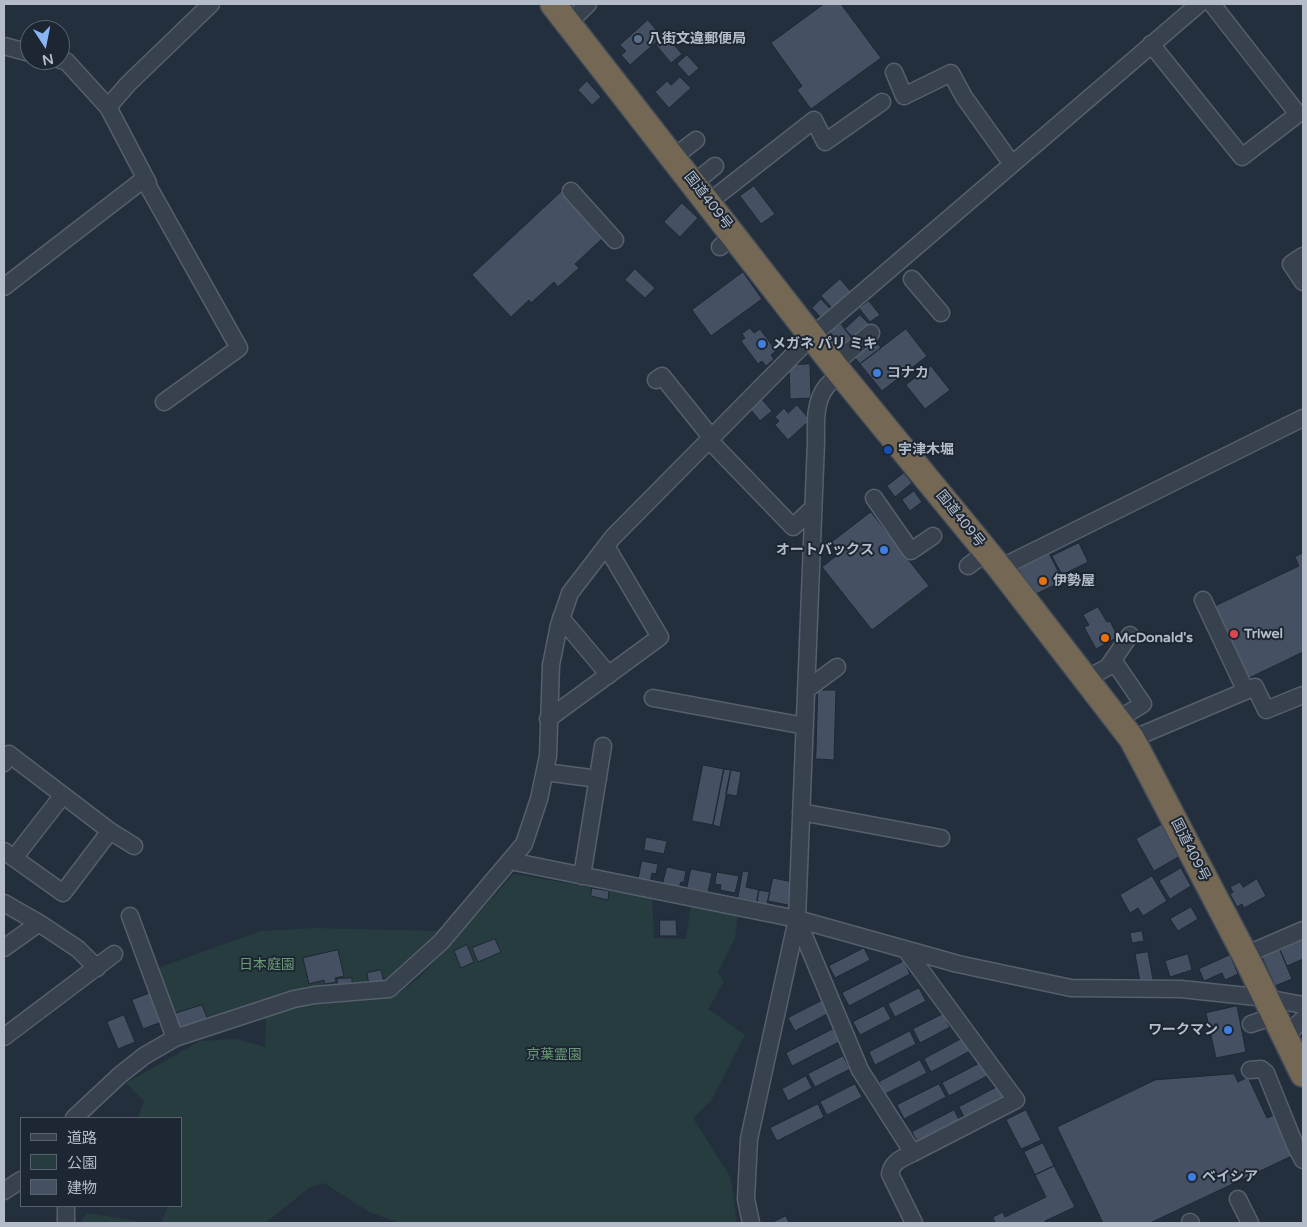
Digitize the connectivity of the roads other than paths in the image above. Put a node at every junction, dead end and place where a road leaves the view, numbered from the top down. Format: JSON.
{"nodes":[{"id":1,"x":211,"y":4,"type":"edge"},
{"id":2,"x":588,"y":4,"type":"edge"},
{"id":3,"x":1198,"y":4,"type":"edge"},
{"id":4,"x":1212,"y":4,"type":"edge"},
{"id":5,"x":561,"y":13,"type":"edge"},
{"id":6,"x":1152,"y":44,"type":"junction"},
{"id":7,"x":4,"y":46,"type":"edge"},
{"id":8,"x":20,"y":50,"type":"edge"},
{"id":9,"x":70,"y":65,"type":"edge"},
{"id":10,"x":894,"y":72,"type":"dead end"},
{"id":11,"x":882,"y":102,"type":"dead end"},
{"id":12,"x":108,"y":107,"type":"junction"},
{"id":13,"x":696,"y":140,"type":"dead end"},
{"id":14,"x":1012,"y":164,"type":"junction"},
{"id":15,"x":716,"y":166,"type":"dead end"},
{"id":16,"x":679,"y":171,"type":"junction"},
{"id":17,"x":144,"y":179,"type":"junction"},
{"id":18,"x":571,"y":191,"type":"dead end"},
{"id":19,"x":615,"y":240,"type":"dead end"},
{"id":20,"x":1303,"y":256,"type":"edge"},
{"id":21,"x":1303,"y":282,"type":"edge"},
{"id":22,"x":4,"y":287,"type":"edge"},
{"id":23,"x":915,"y":289,"type":"dead end"},
{"id":24,"x":941,"y":313,"type":"dead end"},
{"id":25,"x":871,"y":333,"type":"dead end"},
{"id":26,"x":812,"y":336,"type":"junction"},
{"id":27,"x":838,"y":369,"type":"junction"},
{"id":28,"x":656,"y":380,"type":"dead end"},
{"id":29,"x":164,"y":402,"type":"dead end"},
{"id":30,"x":1303,"y":418,"type":"edge"},
{"id":31,"x":710,"y":438,"type":"junction"},
{"id":32,"x":874,"y":498,"type":"dead end"},
{"id":33,"x":813,"y":508,"type":"junction"},
{"id":34,"x":933,"y":536,"type":"dead end"},
{"id":35,"x":606,"y":546,"type":"junction"},
{"id":36,"x":985,"y":562,"type":"junction"},
{"id":37,"x":1203,"y":600,"type":"dead end"},
{"id":38,"x":561,"y":618,"type":"junction"},
{"id":39,"x":1130,"y":635,"type":"dead end"},
{"id":40,"x":1113,"y":660,"type":"junction"},
{"id":41,"x":837,"y":666,"type":"dead end"},
{"id":42,"x":609,"y":675,"type":"junction"},
{"id":43,"x":1086,"y":679,"type":"junction"},
{"id":44,"x":1242,"y":684,"type":"dead end"},
{"id":45,"x":806,"y":690,"type":"junction"},
{"id":46,"x":1303,"y":695,"type":"edge"},
{"id":47,"x":653,"y":698,"type":"dead end"},
{"id":48,"x":548,"y":719,"type":"junction"},
{"id":49,"x":805,"y":726,"type":"junction"},
{"id":50,"x":1124,"y":730,"type":"junction"},
{"id":51,"x":603,"y":746,"type":"dead end"},
{"id":52,"x":4,"y":763,"type":"edge"},
{"id":53,"x":545,"y":772,"type":"junction"},
{"id":54,"x":598,"y":779,"type":"junction"},
{"id":55,"x":62,"y":795,"type":"junction"},
{"id":56,"x":801,"y":812,"type":"junction"},
{"id":57,"x":110,"y":831,"type":"junction"},
{"id":58,"x":941,"y":838,"type":"dead end"},
{"id":59,"x":134,"y":846,"type":"dead end"},
{"id":60,"x":9,"y":854,"type":"edge"},
{"id":61,"x":510,"y":861,"type":"junction"},
{"id":62,"x":582,"y":876,"type":"junction"},
{"id":63,"x":4,"y":903,"type":"edge"},
{"id":64,"x":130,"y":916,"type":"dead end"},
{"id":65,"x":797,"y":919,"type":"junction"},
{"id":66,"x":38,"y":923,"type":"junction"},
{"id":67,"x":1303,"y":930,"type":"edge"},
{"id":68,"x":4,"y":948,"type":"edge"},
{"id":69,"x":906,"y":950,"type":"junction"},
{"id":70,"x":114,"y":954,"type":"dead end"},
{"id":71,"x":1245,"y":955,"type":"junction"},
{"id":72,"x":97,"y":968,"type":"junction"},
{"id":73,"x":1303,"y":1004,"type":"edge"},
{"id":74,"x":1276,"y":1017,"type":"junction"},
{"id":75,"x":1303,"y":1019,"type":"edge"},
{"id":76,"x":1251,"y":1024,"type":"dead end"},
{"id":77,"x":4,"y":1037,"type":"edge"},
{"id":78,"x":175,"y":1038,"type":"junction"},
{"id":79,"x":1250,"y":1070,"type":"dead end"},
{"id":80,"x":1303,"y":1074,"type":"edge"},
{"id":81,"x":75,"y":1117,"type":"edge"},
{"id":82,"x":913,"y":1153,"type":"junction"},
{"id":83,"x":1303,"y":1160,"type":"edge"},
{"id":84,"x":20,"y":1181,"type":"edge"},
{"id":85,"x":4,"y":1190,"type":"edge"},
{"id":86,"x":1238,"y":1199,"type":"dead end"},
{"id":87,"x":66,"y":1207,"type":"edge"},
{"id":88,"x":66,"y":1223,"type":"edge"},
{"id":89,"x":751,"y":1223,"type":"edge"},
{"id":90,"x":914,"y":1223,"type":"edge"},
{"id":91,"x":1250,"y":1223,"type":"edge"}],
"edges":[{"from":1,"to":12,"type":"street"},
{"from":2,"to":5,"type":"street"},
{"from":3,"to":6,"type":"street"},
{"from":4,"to":6,"type":"street"},
{"from":5,"to":16,"type":"highway","name":"国道409号"},
{"from":6,"to":14,"type":"street"},
{"from":7,"to":8,"type":"street"},
{"from":9,"to":12,"type":"street"},
{"from":10,"to":14,"type":"street"},
{"from":11,"to":16,"type":"street"},
{"from":12,"to":17,"type":"street"},
{"from":13,"to":16,"type":"street"},
{"from":14,"to":26,"type":"street"},
{"from":15,"to":16,"type":"street"},
{"from":16,"to":26,"type":"highway","name":"国道409号"},
{"from":17,"to":22,"type":"street"},
{"from":17,"to":29,"type":"street"},
{"from":18,"to":19,"type":"street"},
{"from":20,"to":21,"type":"street"},
{"from":23,"to":24,"type":"street"},
{"from":25,"to":27,"type":"street"},
{"from":26,"to":27,"type":"highway","name":"国道409号"},
{"from":26,"to":31,"type":"street"},
{"from":27,"to":33,"type":"street"},
{"from":27,"to":36,"type":"highway","name":"国道409号"},
{"from":28,"to":31,"type":"street"},
{"from":30,"to":36,"type":"street"},
{"from":31,"to":33,"type":"street"},
{"from":31,"to":35,"type":"street"},
{"from":32,"to":34,"type":"street"},
{"from":33,"to":45,"type":"street"},
{"from":35,"to":38,"type":"street"},
{"from":35,"to":42,"type":"street"},
{"from":36,"to":43,"type":"highway","name":"国道409号"},
{"from":37,"to":44,"type":"street"},
{"from":38,"to":42,"type":"street"},
{"from":38,"to":48,"type":"street"},
{"from":39,"to":40,"type":"street"},
{"from":40,"to":43,"type":"street"},
{"from":40,"to":50,"type":"street"},
{"from":41,"to":45,"type":"street"},
{"from":42,"to":48,"type":"street"},
{"from":43,"to":50,"type":"highway","name":"国道409号"},
{"from":45,"to":49,"type":"street"},
{"from":46,"to":50,"type":"street"},
{"from":47,"to":49,"type":"street"},
{"from":48,"to":53,"type":"street"},
{"from":49,"to":56,"type":"street"},
{"from":50,"to":71,"type":"highway","name":"国道409号"},
{"from":51,"to":54,"type":"street"},
{"from":52,"to":55,"type":"street"},
{"from":53,"to":54,"type":"street"},
{"from":53,"to":61,"type":"street"},
{"from":54,"to":62,"type":"street"},
{"from":55,"to":57,"type":"street"},
{"from":55,"to":60,"type":"street"},
{"from":56,"to":58,"type":"street"},
{"from":56,"to":65,"type":"street"},
{"from":57,"to":59,"type":"street"},
{"from":57,"to":60,"type":"street"},
{"from":61,"to":62,"type":"street"},
{"from":61,"to":78,"type":"street"},
{"from":62,"to":65,"type":"street"},
{"from":63,"to":66,"type":"street"},
{"from":64,"to":78,"type":"street"},
{"from":65,"to":69,"type":"street"},
{"from":65,"to":82,"type":"street"},
{"from":65,"to":89,"type":"street"},
{"from":66,"to":68,"type":"street"},
{"from":66,"to":72,"type":"street"},
{"from":67,"to":71,"type":"street"},
{"from":69,"to":74,"type":"street"},
{"from":69,"to":82,"type":"street"},
{"from":70,"to":72,"type":"street"},
{"from":71,"to":74,"type":"highway","name":"国道409号"},
{"from":72,"to":77,"type":"street"},
{"from":73,"to":74,"type":"street"},
{"from":74,"to":75,"type":"street"},
{"from":74,"to":76,"type":"street"},
{"from":74,"to":80,"type":"highway","name":"国道409号"},
{"from":78,"to":81,"type":"street"},
{"from":79,"to":83,"type":"street"},
{"from":82,"to":90,"type":"street"},
{"from":84,"to":85,"type":"street"},
{"from":86,"to":91,"type":"street"},
{"from":87,"to":88,"type":"street"}]}
